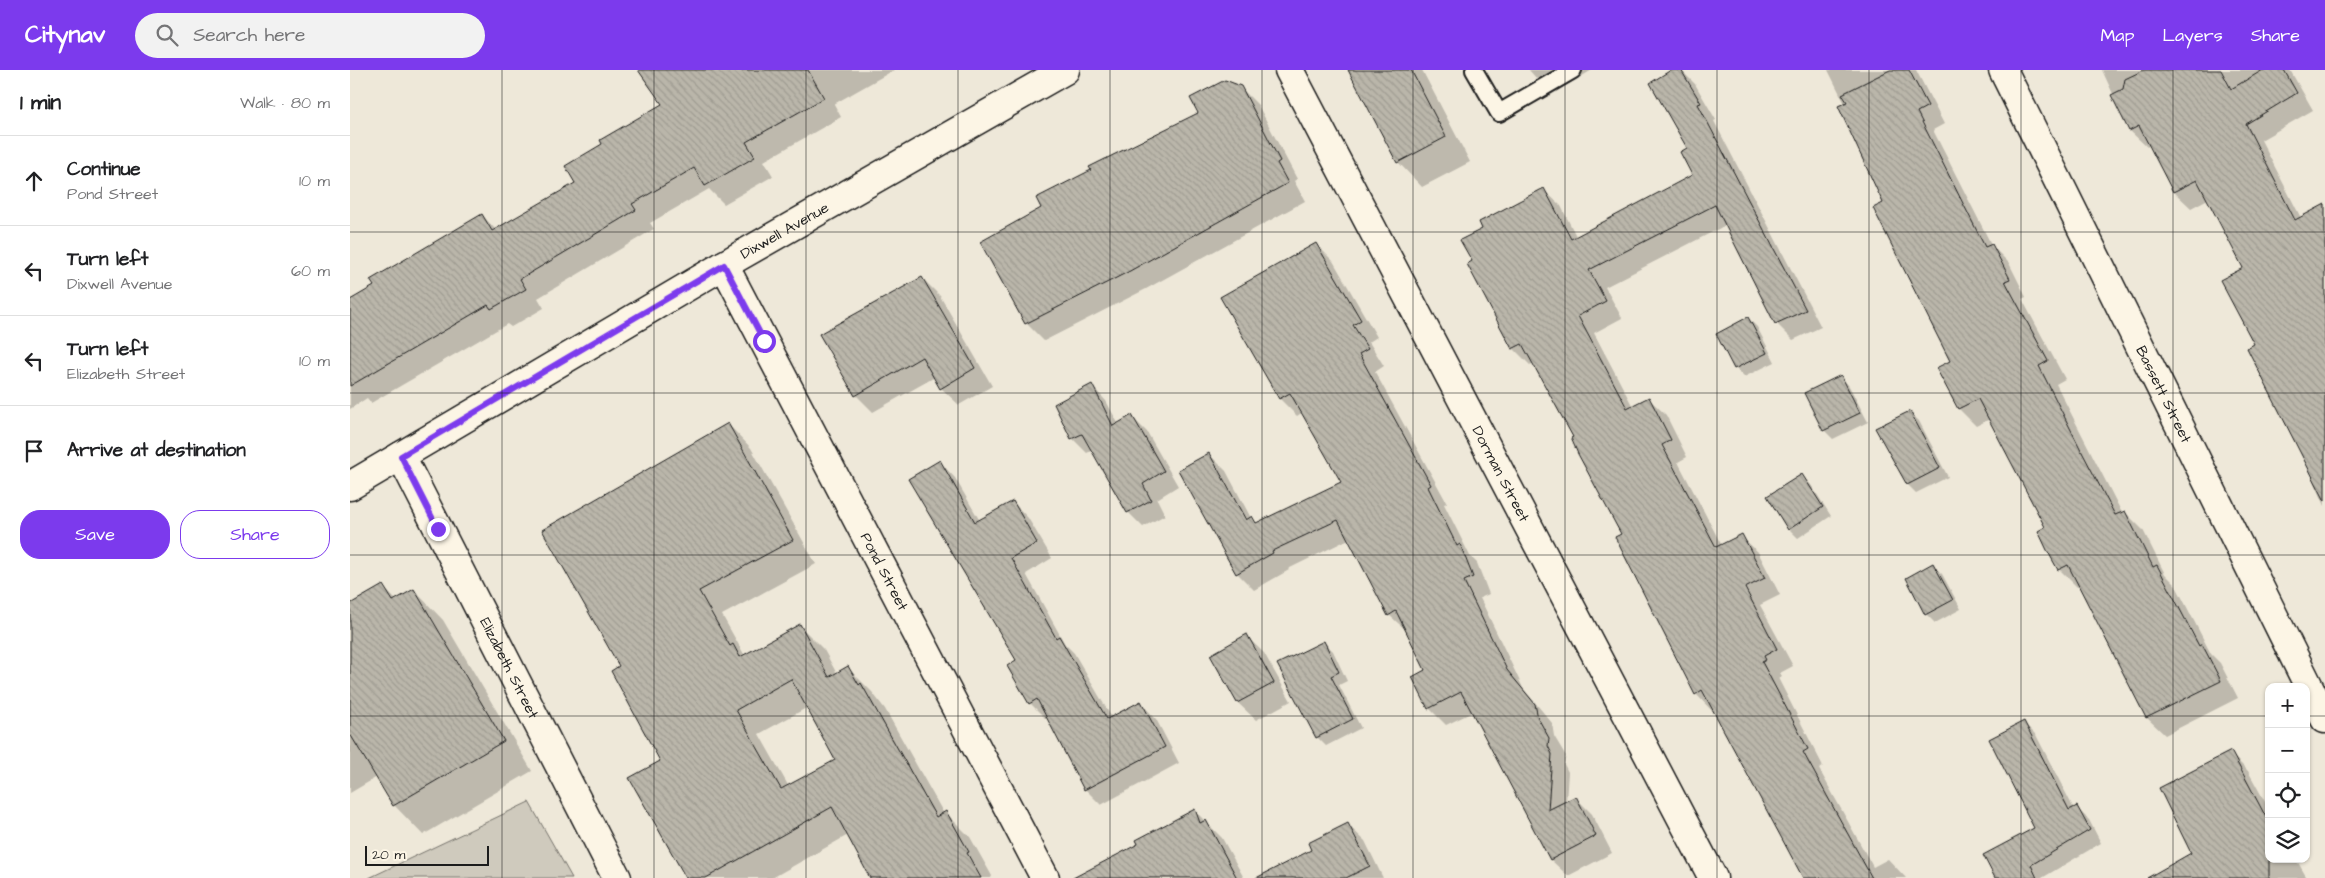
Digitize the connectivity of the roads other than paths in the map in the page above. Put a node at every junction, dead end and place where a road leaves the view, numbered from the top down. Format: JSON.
{"nodes":[{"id":1,"x":1065,"y":70,"type":"edge"},
{"id":2,"x":1288,"y":70,"type":"edge"},
{"id":3,"x":1474,"y":70,"type":"edge"},
{"id":4,"x":1573,"y":70,"type":"edge"},
{"id":5,"x":2003,"y":70,"type":"edge"},
{"id":6,"x":724,"y":265,"type":"junction"},
{"id":7,"x":401,"y":456,"type":"junction"},
{"id":8,"x":350,"y":486,"type":"edge"},
{"id":9,"x":2325,"y":719,"type":"edge"},
{"id":10,"x":617,"y":878,"type":"edge"},
{"id":11,"x":1045,"y":878,"type":"edge"},
{"id":12,"x":1713,"y":878,"type":"edge"}],
"edges":[{"from":1,"to":6,"type":"street","name":"Dixwell Avenue"},
{"from":2,"to":12,"type":"street","name":"Dorman Street"},
{"from":3,"to":4,"type":"lane"},
{"from":5,"to":9,"type":"street","name":"Bassett Street"},
{"from":6,"to":7,"type":"street","name":"Dixwell Avenue"},
{"from":6,"to":11,"type":"street","name":"Pond Street"},
{"from":7,"to":8,"type":"street","name":"Dixwell Avenue"},
{"from":7,"to":10,"type":"street","name":"Elizabeth Street"}]}
